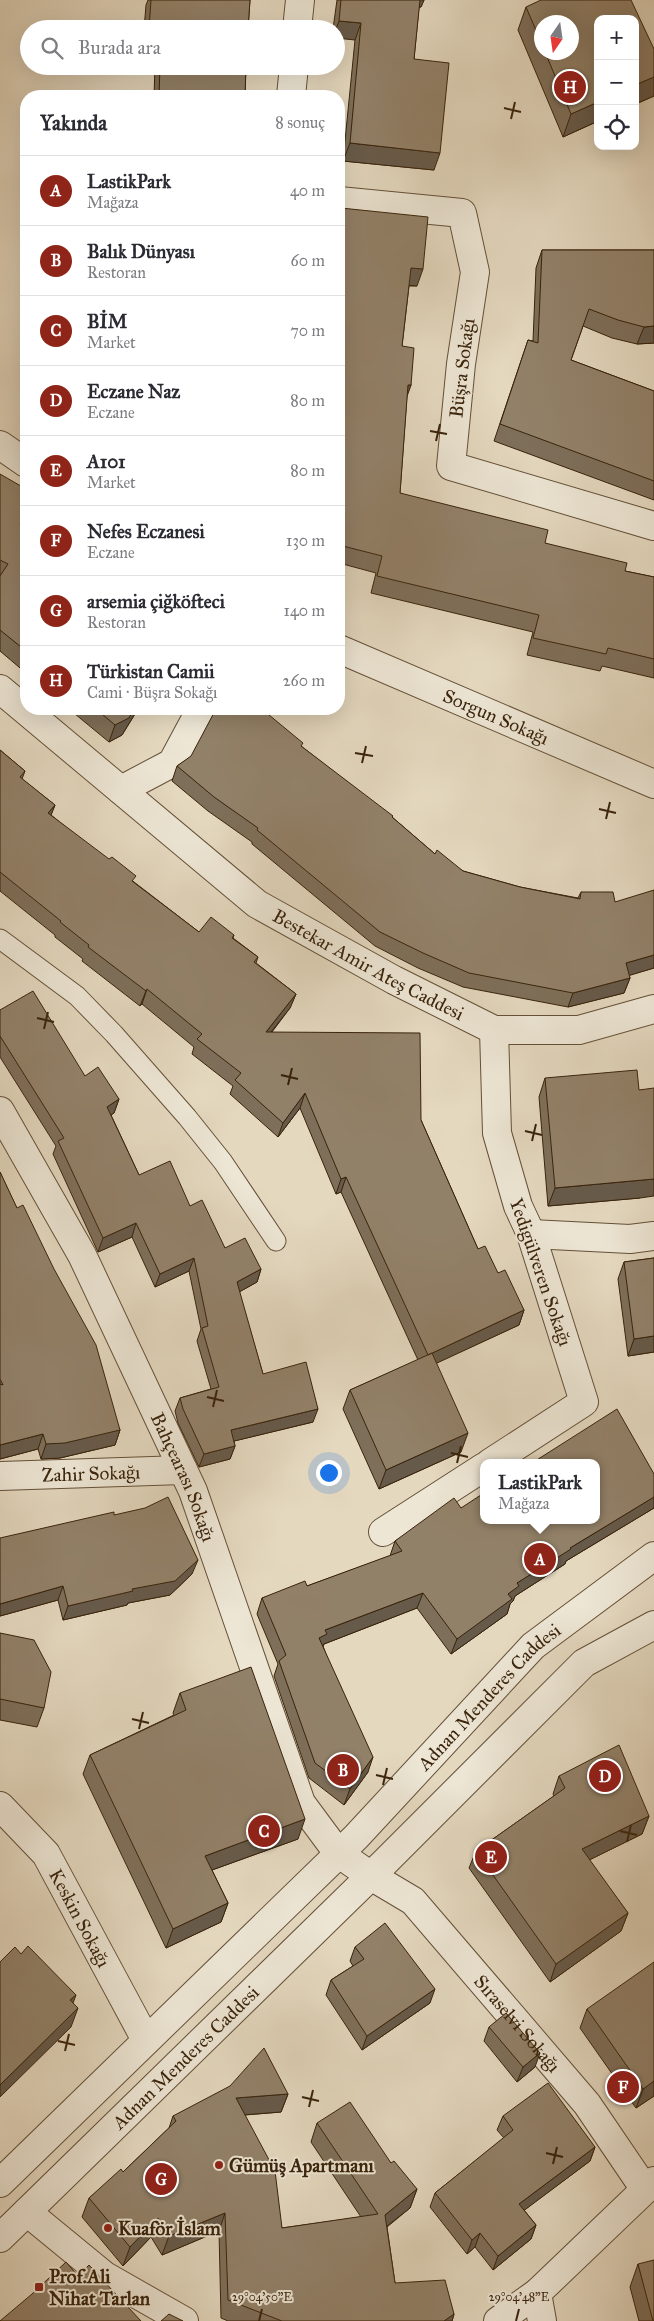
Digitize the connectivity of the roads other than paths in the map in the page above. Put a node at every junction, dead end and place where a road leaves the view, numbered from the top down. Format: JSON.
{"nodes":[{"id":1,"x":300,"y":0,"type":"edge"},
{"id":2,"x":298,"y":20,"type":"edge"},
{"id":3,"x":293,"y":75,"type":"edge"},
{"id":4,"x":292,"y":90,"type":"edge"},
{"id":5,"x":345,"y":202,"type":"edge"},
{"id":6,"x":0,"y":445,"type":"edge"},
{"id":7,"x":20,"y":459,"type":"edge"},
{"id":8,"x":654,"y":526,"type":"edge"},
{"id":9,"x":345,"y":652,"type":"edge"},
{"id":10,"x":0,"y":689,"type":"edge"},
{"id":11,"x":20,"y":706,"type":"edge"},
{"id":12,"x":31,"y":715,"type":"edge"},
{"id":13,"x":198,"y":715,"type":"edge"},
{"id":14,"x":654,"y":784,"type":"edge"},
{"id":15,"x":121,"y":790,"type":"junction"},
{"id":16,"x":0,"y":939,"type":"edge"},
{"id":17,"x":654,"y":1009,"type":"edge"},
{"id":18,"x":494,"y":1030,"type":"junction"},
{"id":19,"x":0,"y":1111,"type":"edge"},
{"id":20,"x":531,"y":1234,"type":"junction"},
{"id":21,"x":654,"y":1236,"type":"edge"},
{"id":22,"x":276,"y":1241,"type":"dead end"},
{"id":23,"x":496,"y":1459,"type":"edge"},
{"id":24,"x":183,"y":1470,"type":"junction"},
{"id":25,"x":480,"y":1470,"type":"edge"},
{"id":26,"x":0,"y":1476,"type":"edge"},
{"id":27,"x":383,"y":1532,"type":"dead end"},
{"id":28,"x":654,"y":1556,"type":"edge"},
{"id":29,"x":654,"y":1625,"type":"edge"},
{"id":30,"x":0,"y":1806,"type":"edge"},
{"id":31,"x":338,"y":1853,"type":"junction"},
{"id":32,"x":371,"y":1876,"type":"junction"},
{"id":33,"x":146,"y":2040,"type":"junction"},
{"id":34,"x":0,"y":2183,"type":"edge"},
{"id":35,"x":649,"y":2185,"type":"edge"},
{"id":36,"x":26,"y":2212,"type":"junction"},
{"id":37,"x":0,"y":2238,"type":"edge"},
{"id":38,"x":537,"y":2293,"type":"junction"},
{"id":39,"x":184,"y":2321,"type":"edge"},
{"id":40,"x":498,"y":2321,"type":"edge"},
{"id":41,"x":542,"y":2321,"type":"edge"}],
"edges":[{"from":1,"to":2,"type":"street"},
{"from":3,"to":4,"type":"street"},
{"from":5,"to":8,"type":"street","name":"Büşra Sokağı"},
{"from":6,"to":7,"type":"street"},
{"from":9,"to":14,"type":"street","name":"Sorgun Sokağı"},
{"from":10,"to":11,"type":"street","name":"Bestekar Amir Ateş Caddesi"},
{"from":12,"to":15,"type":"street","name":"Bestekar Amir Ateş Caddesi"},
{"from":13,"to":15,"type":"street"},
{"from":15,"to":18,"type":"street","name":"Bestekar Amir Ateş Caddesi"},
{"from":16,"to":22,"type":"lane"},
{"from":17,"to":18,"type":"street","name":"Bestekar Amir Ateş Caddesi"},
{"from":18,"to":20,"type":"street","name":"Yedigülveren Sokağı"},
{"from":19,"to":24,"type":"street","name":"Bahçearası Sokağı"},
{"from":20,"to":21,"type":"street"},
{"from":20,"to":23,"type":"street","name":"Yedigülveren Sokağı"},
{"from":24,"to":26,"type":"street","name":"Zahir Sokağı"},
{"from":24,"to":31,"type":"street","name":"Bahçearası Sokağı"},
{"from":25,"to":27,"type":"street"},
{"from":28,"to":31,"type":"street","name":"Adnan Menderes Caddesi"},
{"from":29,"to":32,"type":"street","name":"Adnan Menderes Caddesi"},
{"from":30,"to":33,"type":"street","name":"Keskin Sokağı"},
{"from":31,"to":32,"type":"street"},
{"from":31,"to":33,"type":"street","name":"Adnan Menderes Caddesi"},
{"from":32,"to":35,"type":"street","name":"Sıraselvi Sokağı"},
{"from":32,"to":36,"type":"street","name":"Adnan Menderes Caddesi"},
{"from":33,"to":34,"type":"street","name":"Adnan Menderes Caddesi"},
{"from":35,"to":38,"type":"street"},
{"from":36,"to":37,"type":"street","name":"Adnan Menderes Caddesi"},
{"from":36,"to":39,"type":"street"},
{"from":38,"to":40,"type":"street"},
{"from":38,"to":41,"type":"street"}]}
